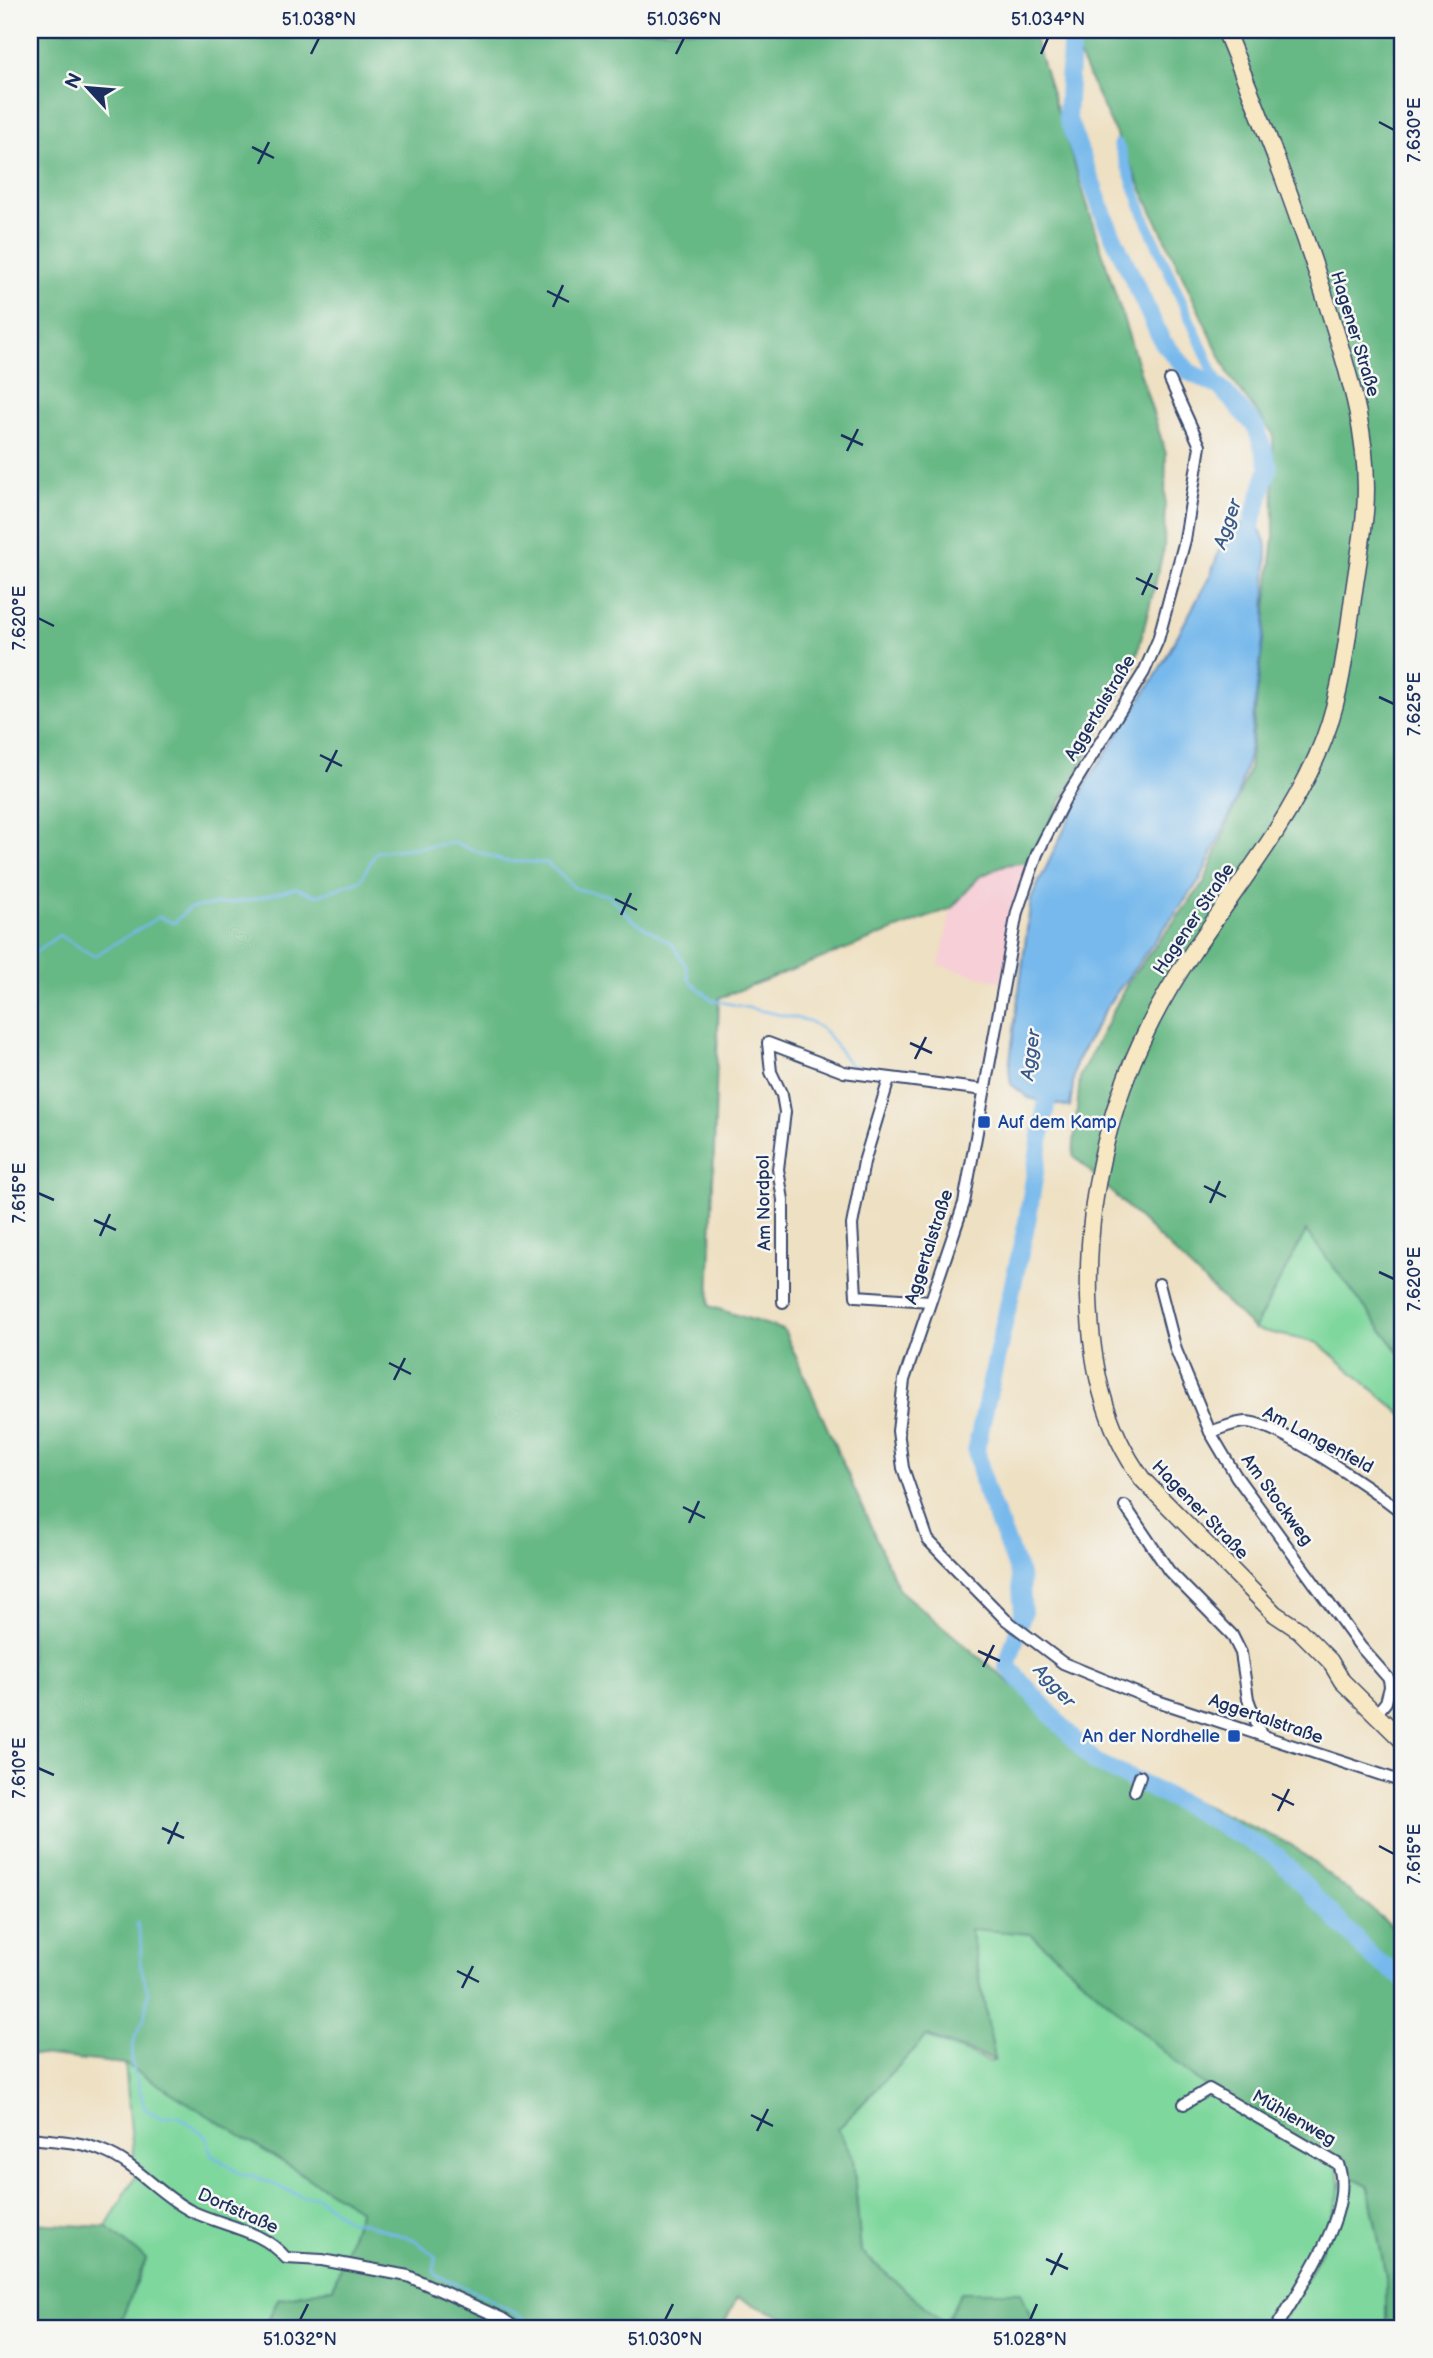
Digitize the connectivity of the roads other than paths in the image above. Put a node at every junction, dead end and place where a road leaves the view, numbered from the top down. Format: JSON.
{"nodes":[{"id":1,"x":1224,"y":30,"type":"edge"},
{"id":2,"x":1170,"y":380,"type":"dead end"},
{"id":3,"x":890,"y":1079,"type":"junction"},
{"id":4,"x":984,"y":1090,"type":"junction"},
{"id":5,"x":1159,"y":1284,"type":"dead end"},
{"id":6,"x":930,"y":1301,"type":"junction"},
{"id":7,"x":783,"y":1302,"type":"dead end"},
{"id":8,"x":1210,"y":1432,"type":"junction"},
{"id":9,"x":1125,"y":1506,"type":"dead end"},
{"id":10,"x":1403,"y":1513,"type":"edge"},
{"id":11,"x":1376,"y":1714,"type":"junction"},
{"id":12,"x":1261,"y":1735,"type":"junction"},
{"id":13,"x":1403,"y":1741,"type":"edge"},
{"id":14,"x":1140,"y":1776,"type":"dead end"},
{"id":15,"x":1403,"y":1783,"type":"edge"},
{"id":16,"x":1135,"y":1791,"type":"dead end"},
{"id":17,"x":1184,"y":2104,"type":"dead end"},
{"id":18,"x":30,"y":2138,"type":"edge"},
{"id":19,"x":516,"y":2328,"type":"edge"},
{"id":20,"x":1276,"y":2328,"type":"edge"}],
"edges":[{"from":1,"to":11,"type":"main road","name":"Hagener Straße"},
{"from":2,"to":4,"type":"street","name":"Aggertalstraße"},
{"from":3,"to":4,"type":"street"},
{"from":3,"to":6,"type":"street"},
{"from":3,"to":7,"type":"street","name":"Am Nordpol"},
{"from":4,"to":6,"type":"street","name":"Aggertalstraße"},
{"from":5,"to":8,"type":"street","name":"Am Stockweg"},
{"from":6,"to":12,"type":"street","name":"Aggertalstraße"},
{"from":8,"to":10,"type":"street","name":"Am Langenfeld"},
{"from":8,"to":11,"type":"street","name":"Am Stockweg"},
{"from":9,"to":12,"type":"street"},
{"from":11,"to":13,"type":"main road","name":"Hagener Straße"},
{"from":12,"to":15,"type":"street","name":"Aggertalstraße"},
{"from":14,"to":16,"type":"street"},
{"from":17,"to":20,"type":"street","name":"Mühlenweg"},
{"from":18,"to":19,"type":"street","name":"Dorfstraße"}]}
